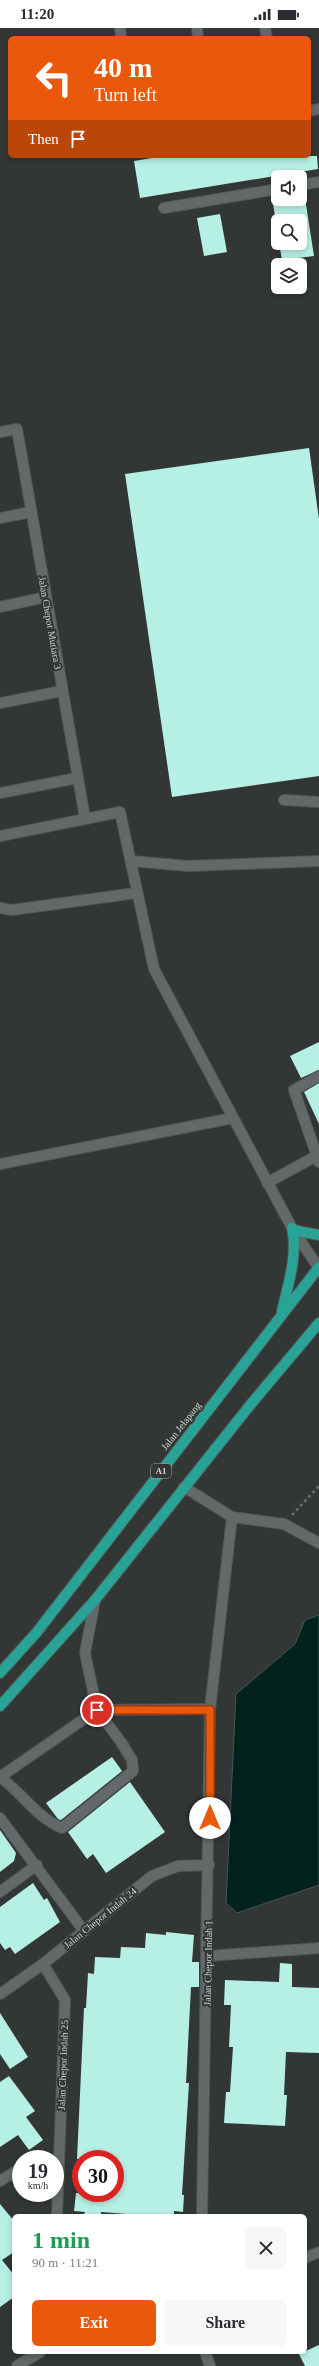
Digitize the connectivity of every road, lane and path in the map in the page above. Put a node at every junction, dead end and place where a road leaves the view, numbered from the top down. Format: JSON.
{"nodes":[{"id":1,"x":319,"y":182,"type":"edge"},
{"id":2,"x":307,"y":184,"type":"edge"},
{"id":3,"x":271,"y":190,"type":"edge"},
{"id":4,"x":164,"y":208,"type":"dead end"},
{"id":5,"x":0,"y":432,"type":"edge"},
{"id":6,"x":31,"y":512,"type":"junction"},
{"id":7,"x":0,"y":518,"type":"edge"},
{"id":8,"x":46,"y":597,"type":"junction"},
{"id":9,"x":0,"y":607,"type":"edge"},
{"id":10,"x":62,"y":691,"type":"junction"},
{"id":11,"x":0,"y":703,"type":"edge"},
{"id":12,"x":77,"y":778,"type":"junction"},
{"id":13,"x":0,"y":793,"type":"edge"},
{"id":14,"x":284,"y":800,"type":"dead end"},
{"id":15,"x":319,"y":802,"type":"edge"},
{"id":16,"x":85,"y":818,"type":"junction"},
{"id":17,"x":0,"y":836,"type":"edge"},
{"id":18,"x":319,"y":861,"type":"edge"},
{"id":19,"x":130,"y":862,"type":"junction"},
{"id":20,"x":136,"y":893,"type":"junction"},
{"id":21,"x":0,"y":908,"type":"edge"},
{"id":22,"x":319,"y":1076,"type":"edge"},
{"id":23,"x":233,"y":1118,"type":"junction"},
{"id":24,"x":318,"y":1159,"type":"edge"},
{"id":25,"x":0,"y":1164,"type":"edge"},
{"id":26,"x":267,"y":1183,"type":"junction"},
{"id":27,"x":292,"y":1229,"type":"junction"},
{"id":28,"x":319,"y":1235,"type":"edge"},
{"id":29,"x":319,"y":1267,"type":"edge"},
{"id":30,"x":281,"y":1315,"type":"junction"},
{"id":31,"x":319,"y":1323,"type":"edge"},
{"id":32,"x":319,"y":1486,"type":"edge"},
{"id":33,"x":184,"y":1487,"type":"junction"},
{"id":34,"x":232,"y":1517,"type":"junction"},
{"id":35,"x":284,"y":1524,"type":"junction"},
{"id":36,"x":319,"y":1543,"type":"edge"},
{"id":37,"x":95,"y":1600,"type":"junction"},
{"id":38,"x":0,"y":1673,"type":"edge"},
{"id":39,"x":0,"y":1706,"type":"edge"},
{"id":40,"x":97,"y":1710,"type":"junction"},
{"id":41,"x":210,"y":1710,"type":"junction"},
{"id":42,"x":0,"y":1777,"type":"edge"},
{"id":43,"x":0,"y":1818,"type":"edge"},
{"id":44,"x":37,"y":1865,"type":"junction"},
{"id":45,"x":209,"y":1865,"type":"junction"},
{"id":46,"x":0,"y":1892,"type":"edge"},
{"id":47,"x":84,"y":1931,"type":"junction"},
{"id":48,"x":319,"y":1948,"type":"edge"},
{"id":49,"x":208,"y":1956,"type":"junction"},
{"id":50,"x":43,"y":1964,"type":"junction"},
{"id":51,"x":0,"y":1994,"type":"edge"},
{"id":52,"x":58,"y":2150,"type":"edge"},
{"id":53,"x":12,"y":2174,"type":"edge"},
{"id":54,"x":0,"y":2181,"type":"edge"},
{"id":55,"x":57,"y":2202,"type":"edge"},
{"id":56,"x":57,"y":2214,"type":"edge"},
{"id":57,"x":202,"y":2214,"type":"edge"},
{"id":58,"x":319,"y":2252,"type":"edge"},
{"id":59,"x":307,"y":2257,"type":"edge"},
{"id":60,"x":37,"y":2354,"type":"edge"},
{"id":61,"x":206,"y":2354,"type":"edge"},
{"id":62,"x":17,"y":2366,"type":"edge"},
{"id":63,"x":210,"y":2366,"type":"edge"}],
"edges":[{"from":1,"to":2,"type":"street"},
{"from":3,"to":4,"type":"street"},
{"from":5,"to":6,"type":"street","name":"Jalan Chepor Mutiara 3"},
{"from":6,"to":7,"type":"street"},
{"from":6,"to":8,"type":"street","name":"Jalan Chepor Mutiara 3"},
{"from":8,"to":9,"type":"street"},
{"from":8,"to":10,"type":"street","name":"Jalan Chepor Mutiara 3"},
{"from":10,"to":11,"type":"street"},
{"from":10,"to":12,"type":"street","name":"Jalan Chepor Mutiara 3"},
{"from":12,"to":13,"type":"street"},
{"from":12,"to":16,"type":"street","name":"Jalan Chepor Mutiara 3"},
{"from":14,"to":15,"type":"street"},
{"from":16,"to":17,"type":"street"},
{"from":16,"to":19,"type":"street"},
{"from":18,"to":19,"type":"street"},
{"from":19,"to":20,"type":"street"},
{"from":20,"to":21,"type":"street"},
{"from":20,"to":23,"type":"street"},
{"from":22,"to":24,"type":"street"},
{"from":23,"to":25,"type":"street"},
{"from":23,"to":26,"type":"street"},
{"from":24,"to":26,"type":"street"},
{"from":26,"to":27,"type":"street"},
{"from":27,"to":28,"type":"main road"},
{"from":27,"to":29,"type":"street"},
{"from":27,"to":30,"type":"main road"},
{"from":29,"to":30,"type":"main road","name":"Jalan Jelapang","number":"A1"},
{"from":30,"to":38,"type":"main road","name":"Jalan Jelapang","number":"A1"},
{"from":31,"to":33,"type":"main road"},
{"from":32,"to":35,"type":"path"},
{"from":33,"to":34,"type":"street"},
{"from":33,"to":37,"type":"main road"},
{"from":34,"to":35,"type":"street"},
{"from":34,"to":41,"type":"street","name":"Jalan Chepor Indah 1"},
{"from":35,"to":36,"type":"street"},
{"from":37,"to":39,"type":"main road"},
{"from":37,"to":40,"type":"street"},
{"from":40,"to":41,"type":"street"},
{"from":40,"to":42,"type":"street"},
{"from":40,"to":42,"type":"street"},
{"from":41,"to":45,"type":"street","name":"Jalan Chepor Indah 1"},
{"from":43,"to":44,"type":"street"},
{"from":44,"to":46,"type":"street"},
{"from":44,"to":47,"type":"street"},
{"from":45,"to":47,"type":"street","name":"Jalan Chepor Indah 24"},
{"from":45,"to":49,"type":"street","name":"Jalan Chepor Indah 1"},
{"from":47,"to":50,"type":"street","name":"Jalan Chepor Indah 24"},
{"from":48,"to":49,"type":"street"},
{"from":49,"to":57,"type":"street","name":"Jalan Chepor Indah 1"},
{"from":50,"to":51,"type":"street","name":"Jalan Chepor Indah 24"},
{"from":50,"to":52,"type":"street","name":"Jalan Chepor Indah 25"},
{"from":53,"to":54,"type":"street"},
{"from":55,"to":56,"type":"street","name":"Jalan Chepor Indah 25"},
{"from":58,"to":59,"type":"street"},
{"from":60,"to":62,"type":"street"},
{"from":61,"to":63,"type":"street"}]}
